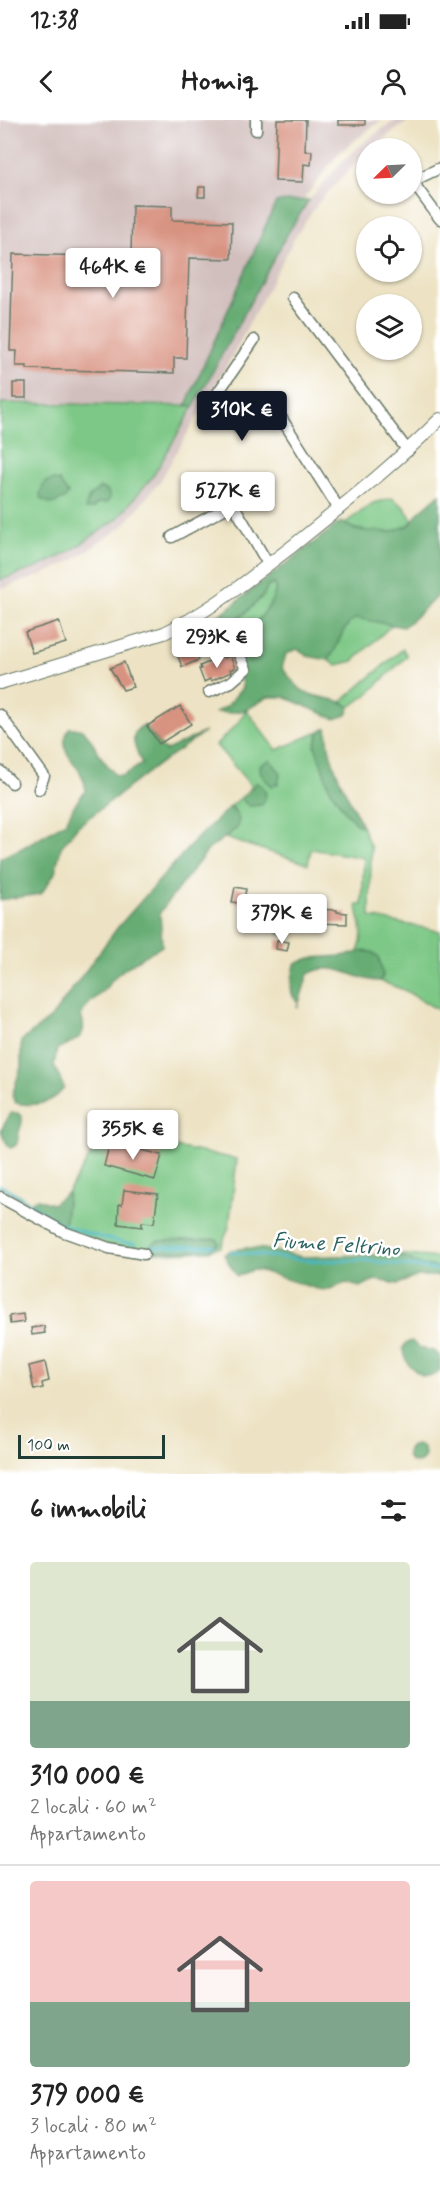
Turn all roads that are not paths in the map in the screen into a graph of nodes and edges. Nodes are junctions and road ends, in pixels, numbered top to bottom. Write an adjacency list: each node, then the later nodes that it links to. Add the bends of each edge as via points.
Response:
1 (440, 168): 2 (street, via 416,183)
2 (440, 219)
3 (293, 298): 6 (street)
4 (254, 340): 7 (street, via 217,394 239,428 273,405)
5 (440, 418): 6 (street)
6 (408, 451): 7 (street)
7 (339, 509): 9 (street)
8 (172, 537): 9 (street, via 233,504)
9 (268, 564): 10 (street)
10 (193, 619): 11 (street, via 164,633); 12 (street, via 212,648 228,644 237,650 246,669 231,682)
11 (0, 683)
12 (209, 692)
13 (0, 715): 16 (street, via 44,776)
14 (0, 771): 15 (street)
15 (12, 783)
16 (39, 789)
17 (0, 1197): 18 (street, via 64,1232 109,1248)
18 (144, 1254)

